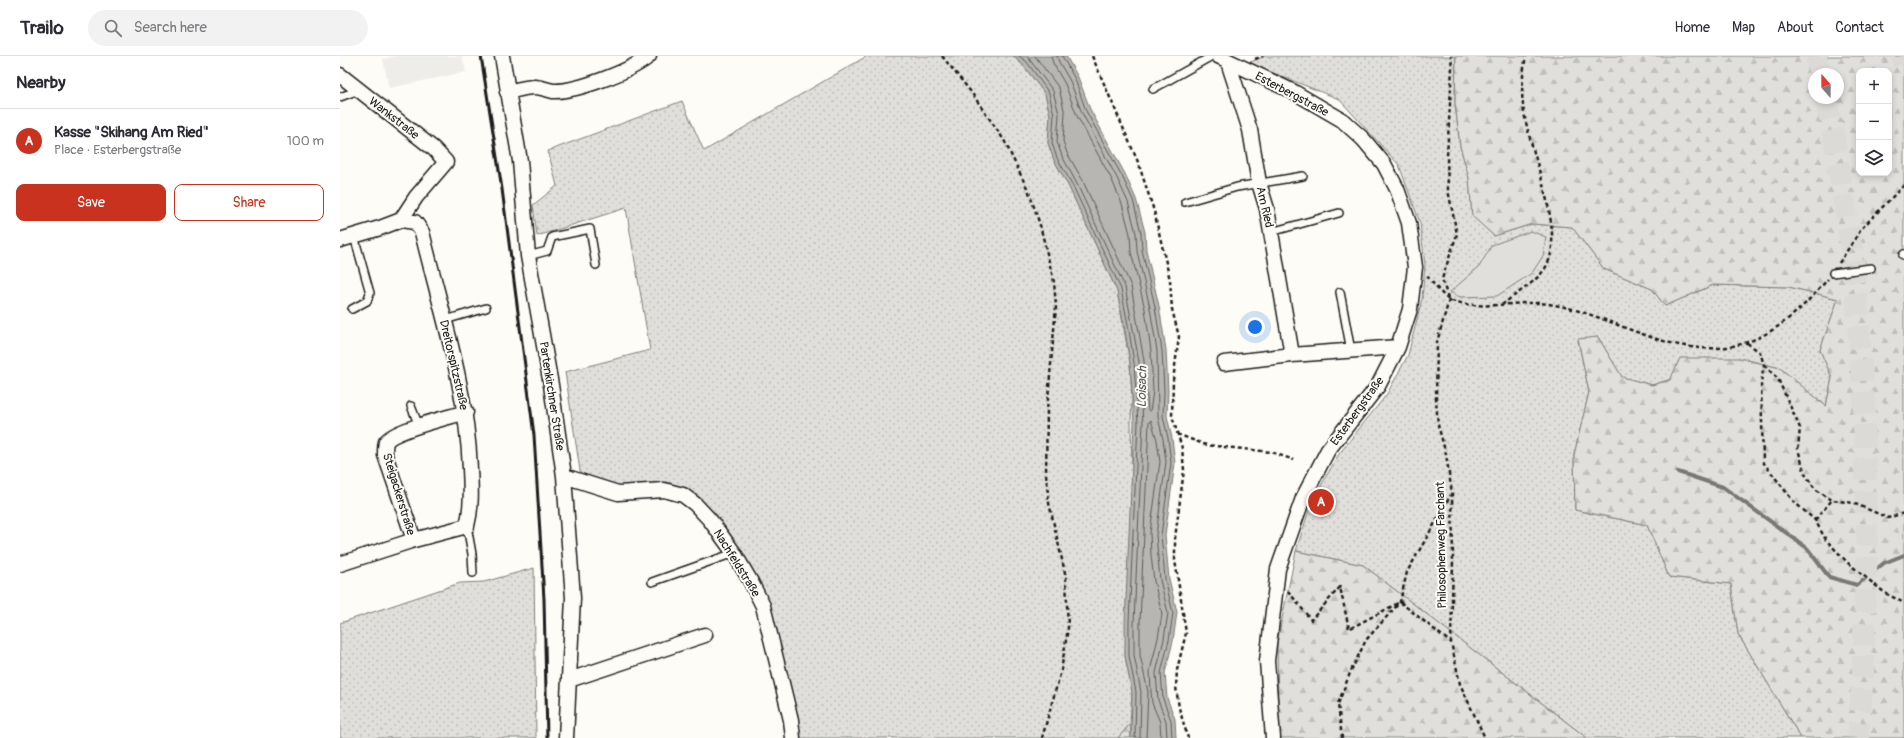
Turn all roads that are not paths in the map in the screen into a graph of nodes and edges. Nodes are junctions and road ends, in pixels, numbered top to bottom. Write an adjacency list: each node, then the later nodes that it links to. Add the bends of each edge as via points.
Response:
1 (502, 56): 8 (street, Partenkirchner Straße)
2 (649, 56): 8 (street, via 608,77 574,88 553,91 535,87)
3 (1212, 56): 6 (lane)
4 (1223, 59): 11 (street, Am Ried, via 1250,130); 26 (street, Esterbergstraße, via 1294,92 1342,120 1363,139 1384,164 1397,189 1409,223 1415,267 1410,308)
5 (340, 75): 7 (street, Wankstraße)
6 (1153, 89)
7 (359, 90): 9 (lane); 14 (street, Wankstraße, via 434,149 446,162)
8 (507, 92): 18 (street, Partenkirchner Straße, via 520,161)
9 (340, 97)
10 (1303, 176): 11 (lane)
11 (1259, 182): 12 (lane); 15 (street, Am Ried)
12 (1185, 202)
13 (1339, 213): 15 (lane)
14 (400, 220): 16 (street); 25 (street, Dreitorspitzstraße, via 415,222 422,232)
15 (1271, 232): 28 (street, Am Ried)
16 (354, 236): 17 (street); 24 (lane, via 370,292 367,301)
17 (340, 240)
18 (528, 256): 19 (lane, via 547,251 552,238 590,229); 33 (street, Partenkirchner Straße)
19 (596, 265)
20 (1871, 268): 21 (lane)
21 (1833, 273)
22 (1340, 292): 27 (lane)
23 (486, 308): 25 (lane)
24 (352, 309)
25 (444, 320): 31 (street, Dreitorspitzstraße)
26 (1398, 347): 27 (street); 44 (street, Esterbergstraße, via 1378,386 1328,450 1303,498 1278,569 1267,661)
27 (1351, 351): 28 (street)
28 (1292, 355): 29 (street)
29 (1224, 362)
30 (411, 406): 32 (lane)
31 (466, 412): 32 (street); 34 (street, Dreitorspitzstraße, via 471,491)
32 (419, 426): 35 (street, Steigackerstraße, via 392,436 386,443 385,455)
33 (564, 476): 36 (street, Nachfeldstraße, via 618,493 664,490 683,495 710,520); 41 (street, Partenkirchner Straße, via 573,598)
34 (467, 526): 35 (street); 38 (lane)
35 (414, 540): 37 (street, Steigackerstraße)
36 (734, 553): 39 (lane); 43 (street, Nachfeldstraße, via 763,606 791,720)
37 (340, 564)
38 (473, 573)
39 (652, 582)
40 (705, 635): 41 (street)
41 (569, 680): 42 (street, Partenkirchner Straße)
42 (566, 738)
43 (793, 738)
44 (1273, 738)

